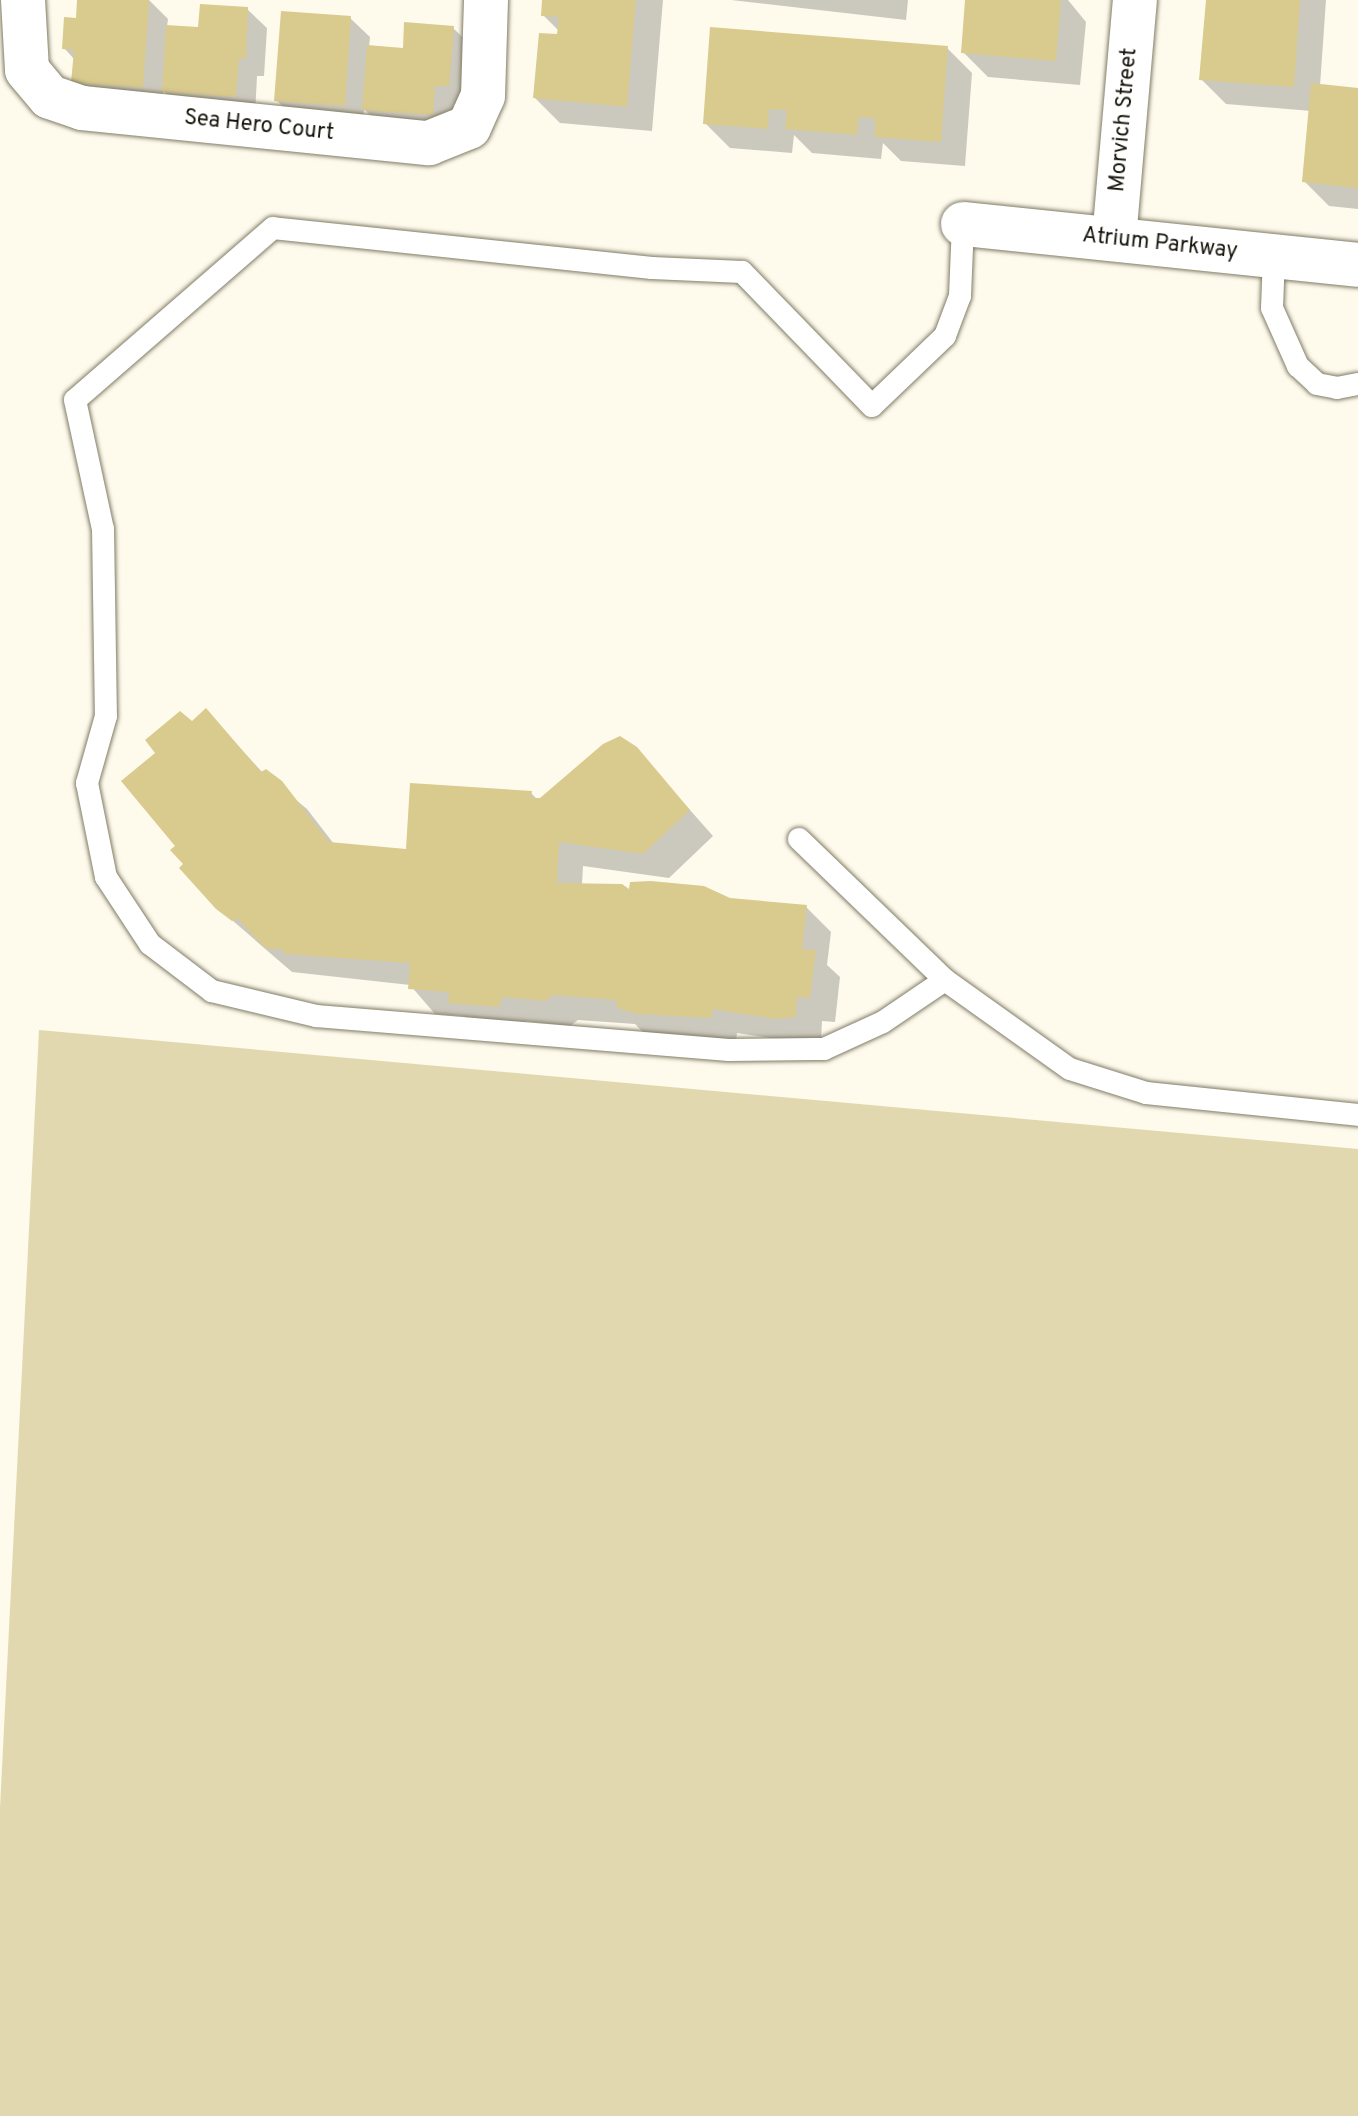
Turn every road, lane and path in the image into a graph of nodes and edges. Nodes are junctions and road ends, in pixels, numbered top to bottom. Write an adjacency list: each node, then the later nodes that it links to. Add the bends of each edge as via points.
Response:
1 (23, 0): 2 (street, Sea Hero Court, via 27,70 50,97 82,108 429,143 469,127 483,96)
2 (486, 0)
3 (1135, 0): 5 (street, Morvich Street)
4 (963, 224): 5 (street, Atrium Parkway); 10 (lane, via 960,296 945,336 872,406 742,272 652,268 273,228 75,400 103,529 106,716 87,783 106,877 150,944 212,991 316,1016 745,1050 824,1049 883,1022)
5 (1114, 239): 6 (street, Atrium Parkway)
6 (1274, 256): 7 (street, Atrium Parkway); 8 (lane, via 1272,308 1298,366 1317,384)
7 (1358, 265)
8 (1358, 384)
9 (799, 839): 10 (lane)
10 (945, 980): 11 (lane, via 1070,1069 1146,1093)
11 (1358, 1115)

